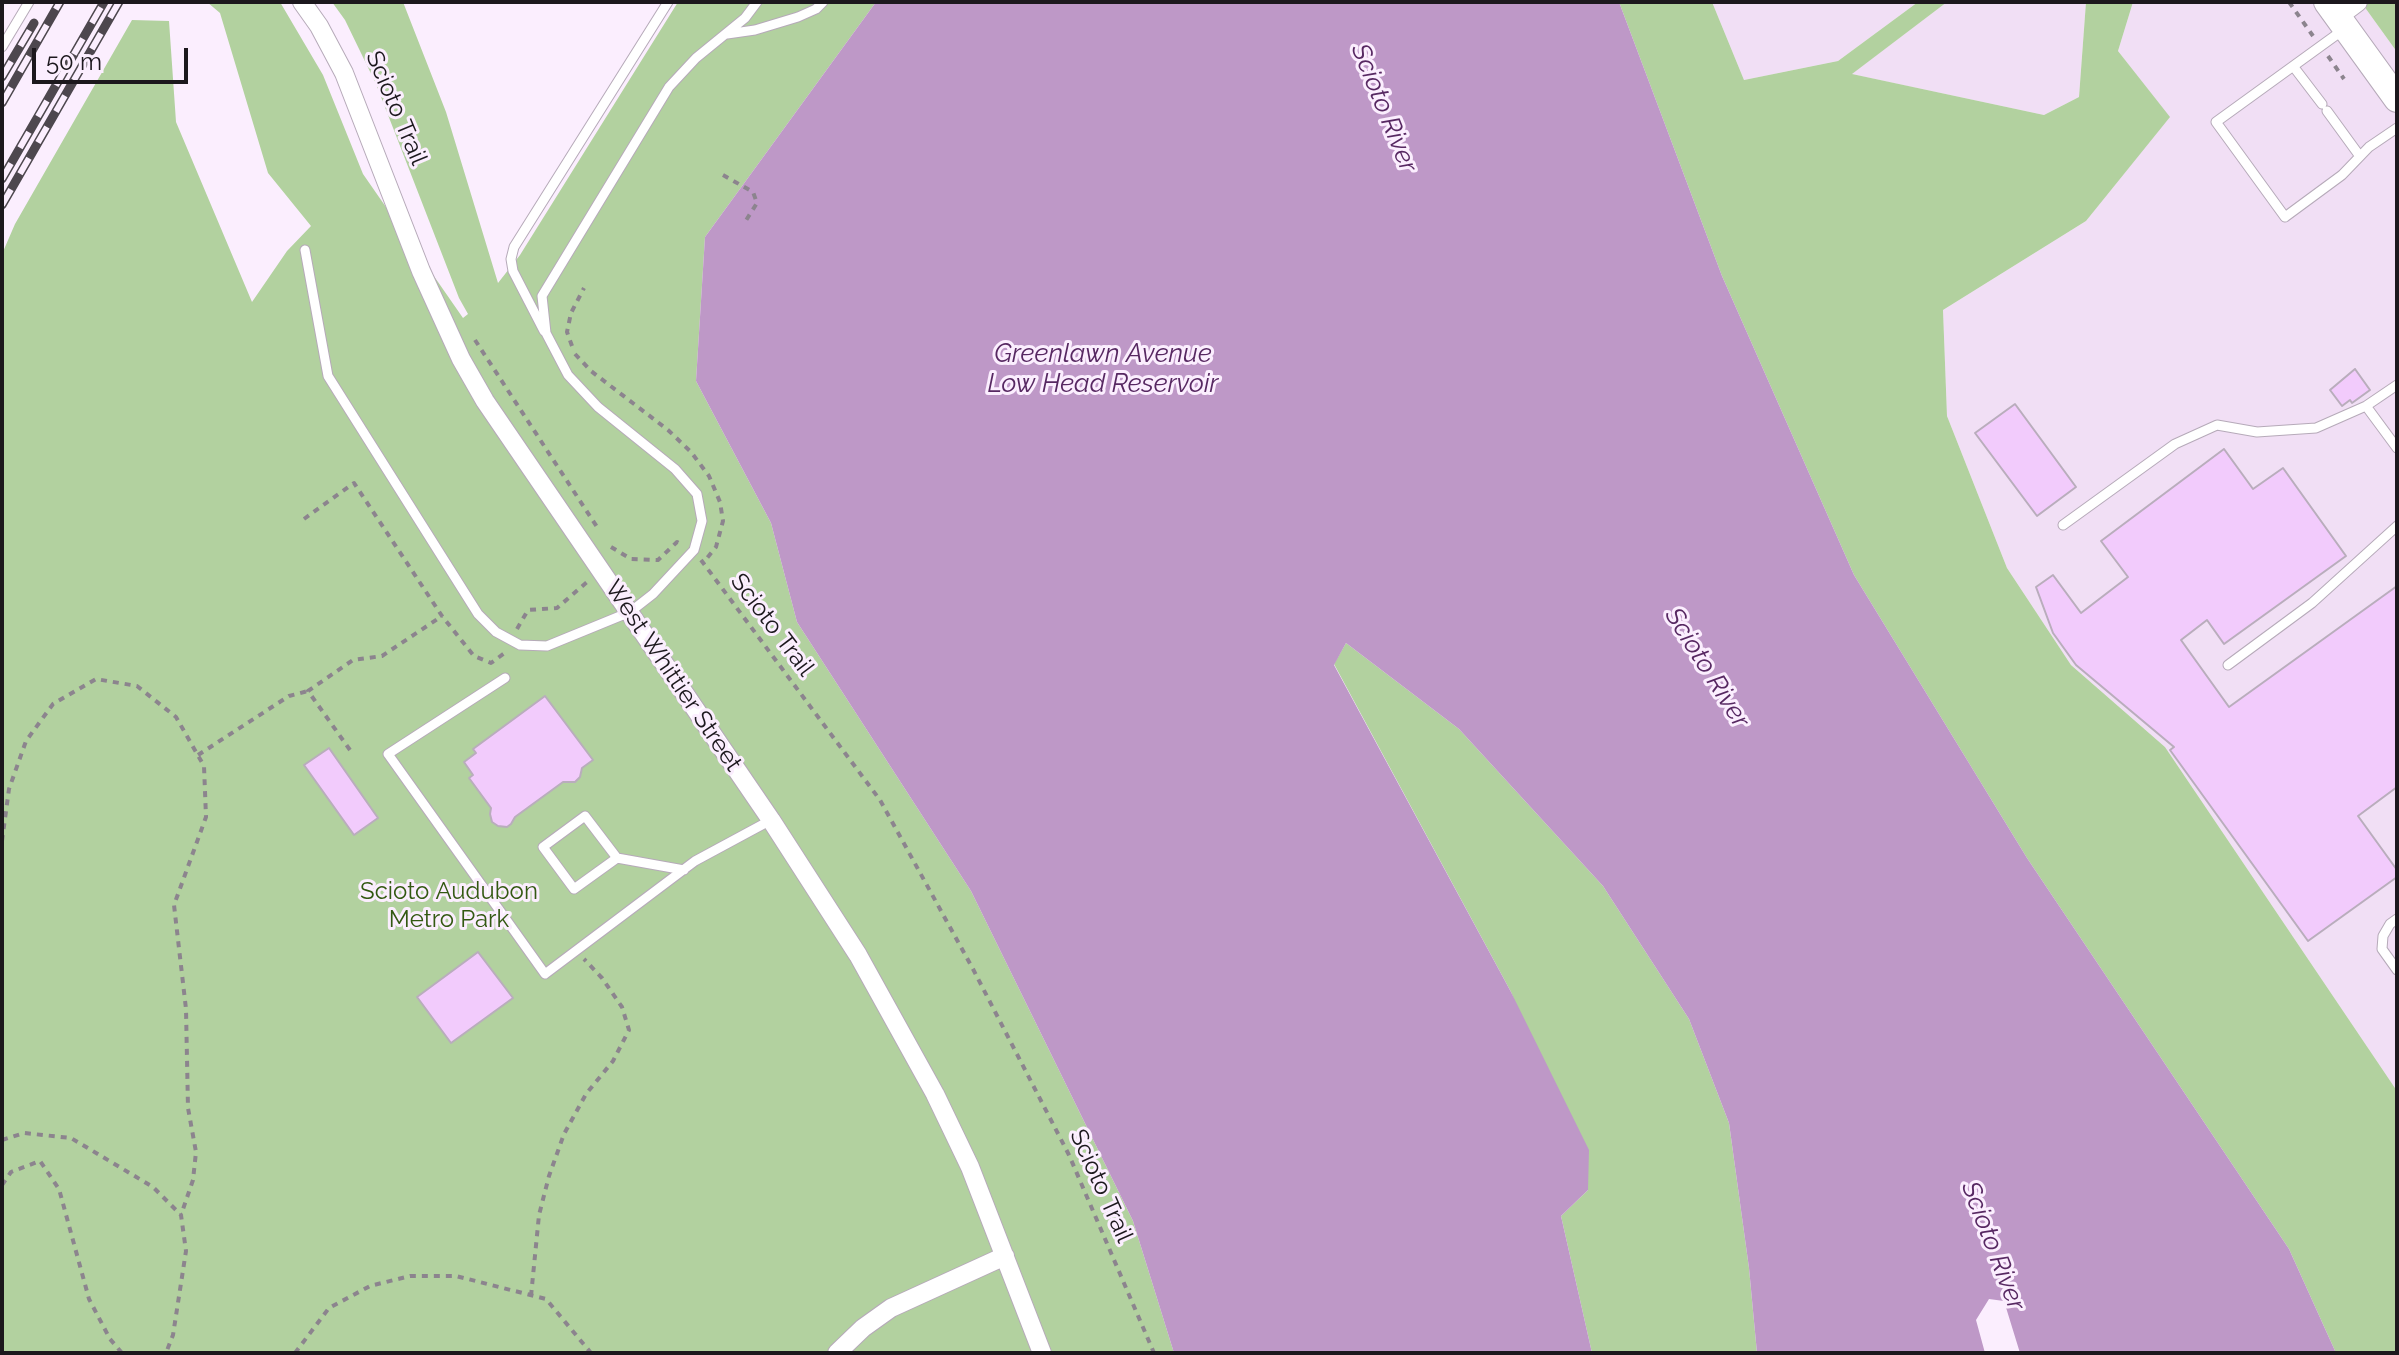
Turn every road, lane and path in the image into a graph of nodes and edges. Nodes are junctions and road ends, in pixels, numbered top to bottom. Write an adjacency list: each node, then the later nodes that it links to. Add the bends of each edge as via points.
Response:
1 (29, 2): 8 (lane)
2 (302, 2): 26 (street, West Whittier Street, via 344,73 461,359)
3 (668, 2): 18 (lane, via 514,247 513,271)
4 (757, 2): 7 (lane)
5 (823, 2): 7 (lane, via 798,17)
6 (2342, 12): 9 (lane); 10 (main road)
7 (727, 34): 18 (lane, via 669,87 542,296)
8 (2, 47)
9 (2293, 66): 12 (lane); 12 (lane, via 2216,122 2285,217 2342,175)
10 (2397, 99)
11 (2397, 128): 12 (lane)
12 (2359, 155)
13 (723, 175): 14 (path, via 753,192 757,203)
14 (745, 222)
15 (305, 250): 26 (lane, via 328,376 478,614 520,645 547,646)
16 (584, 288): 25 (path, via 567,332 574,354 668,430 709,476 723,521 716,547)
17 (470, 331): 24 (path, via 612,550 631,559 658,560 677,542)
18 (546, 333): 24 (lane, via 568,375 598,407 675,469 697,494 702,521)
19 (2397, 385): 20 (lane)
20 (2366, 406): 21 (lane); 22 (lane, via 2316,428 2257,432 2217,425 2175,444)
21 (2397, 448)
22 (2063, 525)
23 (2397, 526): 28 (lane, via 2312,603)
24 (694, 550): 25 (path, Scioto Trail); 26 (lane)
25 (703, 563): 51 (path, Scioto Trail, via 880,800 1069,1155)
26 (630, 612): 33 (street, West Whittier Street)
27 (442, 616): 30 (path, via 382,656 353,660)
28 (2228, 665)
29 (505, 678): 38 (lane, via 388,754 545,974)
30 (308, 691): 31 (path); 32 (path, via 289,696)
31 (350, 750)
32 (198, 755): 34 (path, via 176,717 137,686 96,679 53,704 26,741 9,789); 42 (path, via 204,766 206,817 174,905 186,1009 188,1108 196,1152)
33 (771, 820): 36 (lane); 43 (street, West Whittier Street, via 858,955 935,1094)
34 (2, 841)
35 (617, 858): 35 (lane, via 585,816 543,847 574,889); 36 (lane)
36 (684, 870): 38 (lane)
37 (2397, 919): 39 (lane, via 2383,936 2382,949)
38 (577, 951): 44 (path, via 622,1007 629,1030 564,1134 539,1215)
39 (2397, 970)
40 (2, 1140): 42 (path, via 24,1133 71,1138 153,1187)
41 (2, 1185): 45 (path, via 11,1172 40,1161 59,1189 89,1299)
42 (181, 1215): 46 (path, via 186,1251)
43 (1005, 1256): 49 (street, via 891,1308); 50 (street, West Whittier Street)
44 (531, 1296): 47 (path, via 456,1276 410,1276 370,1286 329,1308); 48 (path, via 546,1299)
45 (122, 1353)
46 (166, 1353)
47 (295, 1353)
48 (591, 1353)
49 (837, 1353)
50 (1042, 1353)
51 (1154, 1353)

